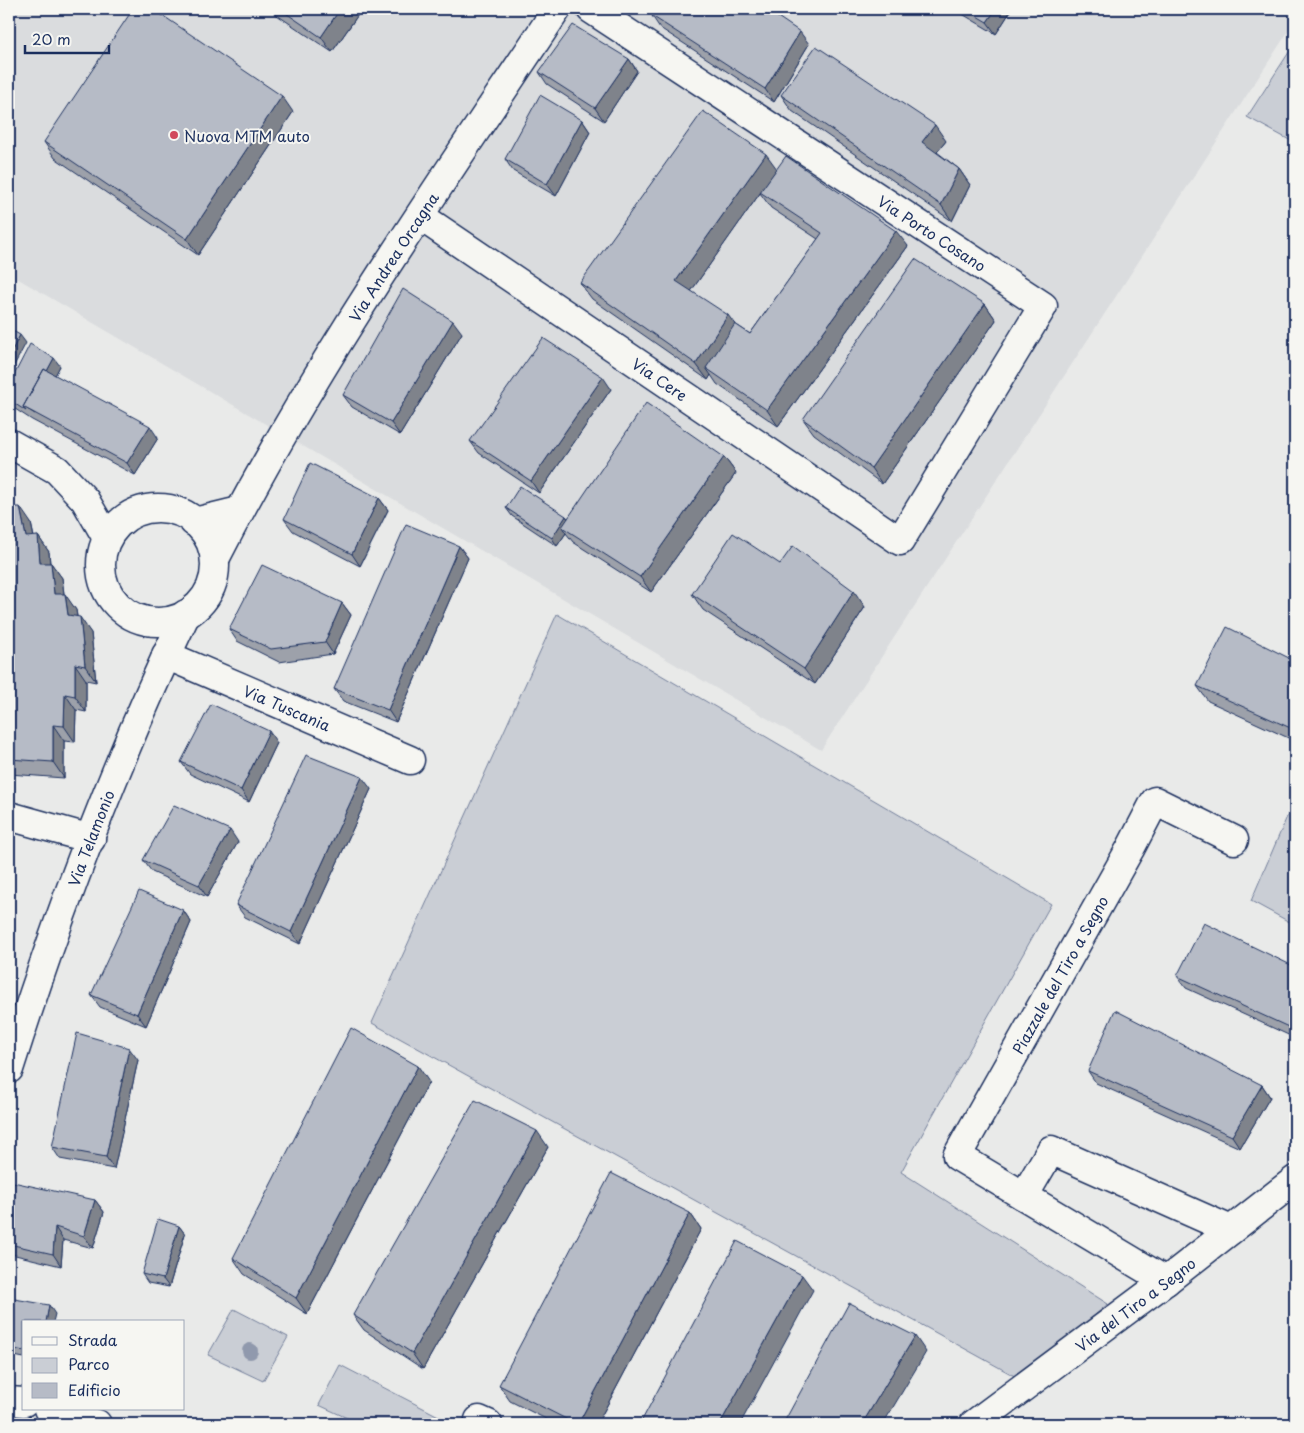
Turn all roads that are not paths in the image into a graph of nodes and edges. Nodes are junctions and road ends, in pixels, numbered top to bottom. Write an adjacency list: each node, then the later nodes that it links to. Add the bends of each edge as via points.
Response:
1 (558, 9): 3 (street, Via Andrea Orcagna)
2 (591, 9): 10 (street, Via Porto Cosano, via 1043,306)
3 (420, 216): 6 (street, Via Andrea Orcagna, via 359,308); 10 (street, Via Cere)
4 (9, 443): 5 (street, via 57,470)
5 (85, 500): 7 (street); 9 (street)
6 (239, 511): 8 (street); 11 (street)
7 (133, 513): 8 (street, via 150,508 169,508); 9 (street)
8 (194, 522): 11 (street, via 210,541)
9 (107, 538): 13 (street, via 101,556 101,576 108,594 121,609)
10 (900, 541)
11 (215, 559): 12 (street, via 214,577 207,594)
12 (186, 614): 13 (street, via 167,621); 14 (street, Via Telamonio)
13 (145, 620): 14 (street)
14 (168, 652): 15 (street, Via Tuscania); 17 (street, Via Telamonio)
15 (410, 760)
16 (9, 816): 17 (street)
17 (91, 839): 19 (street, Via Telamonio, via 36,985)
18 (1234, 840): 21 (street, Piazzale del Tiro a Segno, via 1154,801 958,1156)
19 (9, 1069)
20 (1295, 1180): 22 (street, Via del Tiro a Segno)
21 (1024, 1196): 22 (street, via 1051,1150); 23 (street, Piazzale del Tiro a Segno)
22 (1231, 1230): 23 (street, Via del Tiro a Segno)
23 (1166, 1281): 26 (street, Via del Tiro a Segno)
24 (51, 1410): 25 (street)
25 (97, 1424)
26 (974, 1424)

